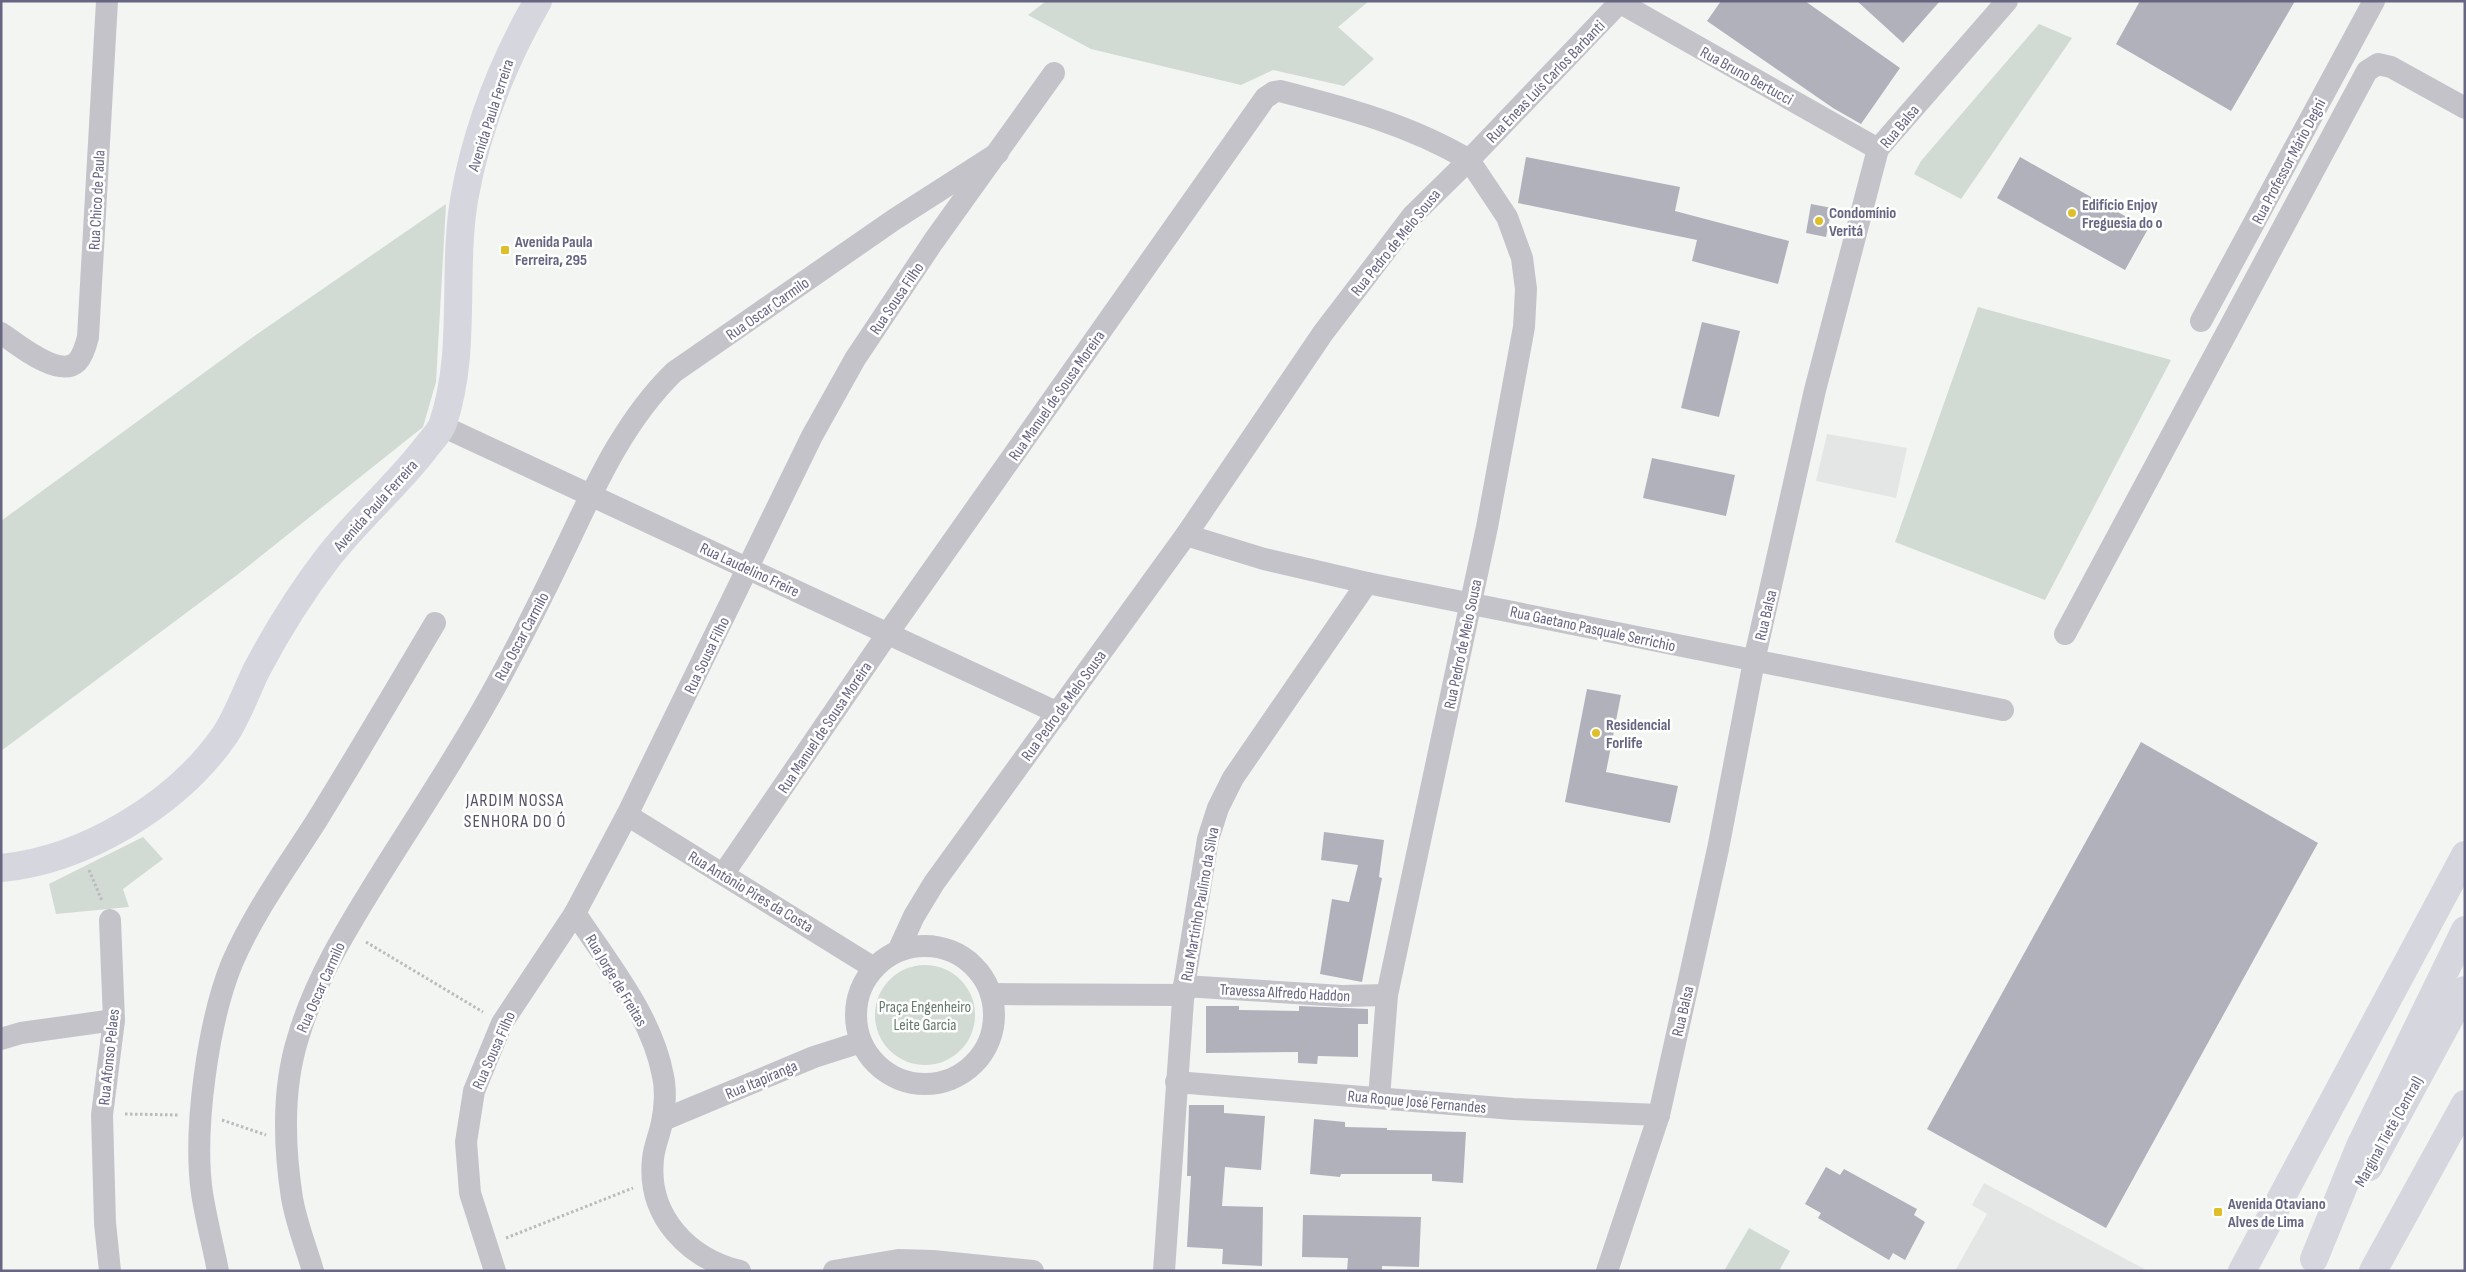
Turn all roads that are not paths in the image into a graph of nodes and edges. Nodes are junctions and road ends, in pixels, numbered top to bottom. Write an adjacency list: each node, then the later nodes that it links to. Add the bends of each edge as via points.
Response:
1 (108, 1): 12 (street, Rua Chico de Paula, via 88,337 78,361 71,366 61,366 44,362)
2 (538, 1): 13 (main road, Avenida Paula Ferreira, via 514,43 492,97 464,201 453,386)
3 (2007, 1): 8 (street, Rua Balsa)
4 (2374, 1): 11 (street, Rua Professor Mário Degni)
5 (1619, 2): 8 (street, Rua Bruno Bertucci); 10 (street, Rua Eneas Luís Carlos Barbanti)
6 (1054, 73): 9 (street, Rua Sousa Filho)
7 (2465, 108): 21 (street, via 2391,67 2378,64 2367,71)
8 (1878, 149): 22 (street, Rua Balsa, via 1815,390)
9 (998, 153): 14 (street, Rua Oscar Carmilo, via 894,219 674,372 651,395 629,425); 16 (street, Rua Sousa Filho, via 933,242 855,359 812,436)
10 (1468, 160): 15 (street, Rua Pedro de Melo Sousa, via 1439,187 1387,248 1324,333); 18 (street, Rua Pedro de Melo Sousa, via 1506,217 1522,258 1526,288 1524,327); 20 (street, Rua Manuel de Sousa Moreira, via 1390,121 1280,91 1265,98)
11 (2201, 321)
12 (1, 333)
13 (442, 426): 14 (street, Rua Laudelino Freire); 27 (main road, Avenida Paula Ferreira, via 408,470 330,555 293,608 226,732 199,768 144,812 81,849 46,861)
14 (591, 495): 16 (street, Rua Laudelino Freire); 49 (street, Rua Oscar Carmilo, via 500,678 346,930 316,988 297,1039 288,1092 286,1142 292,1200)
15 (1186, 535): 17 (street, Rua Gaetano Pasquale Serrichio, via 1264,559); 24 (street, Rua Pedro de Melo Sousa)
16 (748, 568): 20 (street, Rua Laudelino Freire); 25 (street, Rua Sousa Filho)
17 (1367, 583): 18 (street, Rua Gaetano Pasquale Serrichio); 34 (street, Rua Martinho Paulino da Silva, via 1233,778 1218,808 1208,838)
18 (1471, 602): 22 (street, Rua Gaetano Pasquale Serrichio); 37 (street, Rua Pedro de Melo Sousa)
19 (436, 623): 48 (street, via 262,906 232,963 209,1050 202,1116 202,1192)
20 (888, 633): 24 (street, Rua Laudelino Freire); 28 (street, Rua Manuel de Sousa Moreira)
21 (2065, 634)
22 (1754, 661): 23 (street, Rua Gaetano Pasquale Serrichio); 44 (street, Rua Balsa, via 1718,849)
23 (2002, 710)
24 (1058, 713): 32 (street, Rua Pedro de Melo Sousa, via 934,883)
25 (627, 815): 28 (street, Rua Antônio Pires da Costa); 29 (street, Rua Sousa Filho)
26 (2465, 855): 56 (main road)
27 (1, 868)
28 (724, 874): 33 (street, Rua Antônio Pires da Costa)
29 (575, 913): 45 (street, Rua Jorge de Freitas, via 642,1016 664,1078); 50 (street, Rua Sousa Filho, via 502,1023 474,1091 466,1142 470,1193)
30 (110, 920): 38 (street, Rua Afonso Pelaes)
31 (2465, 930): 46 (main road, via 2360,1146)
32 (898, 951): 33 (street); 36 (street, via 921,946 957,953 984,978)
33 (874, 968): 40 (street, via 862,984 856,1003 856,1023)
34 (1184, 990): 36 (street, Travessa Alfredo Haddon); 37 (street, Travessa Alfredo Haddon); 41 (street, Rua Martinho Paulino da Silva)
35 (2465, 990): 46 (main road, Marginal Tietê (Central), via 2376,1154)
36 (991, 994): 40 (street, via 994,1018 990,1041 977,1060 959,1075 937,1084 914,1084 892,1076 873,1062)
37 (1387, 995): 42 (street, Rua Pedro de Melo Sousa)
38 (114, 1020): 39 (street); 47 (street, Rua Afonso Pelaes, via 102,1115 105,1223)
39 (1, 1038)
40 (861, 1042): 45 (street, Rua Itapiranga, via 814,1057)
41 (1176, 1082): 42 (street, Rua Roque José Fernandes); 54 (street, Rua Martinho Paulino da Silva)
42 (1379, 1098): 44 (street, Rua Roque José Fernandes, via 1513,1109)
43 (2465, 1104): 57 (main road)
44 (1659, 1115): 55 (street, Rua Balsa)
45 (663, 1120): 51 (street, Rua Jorge de Freitas, via 653,1156 652,1180 656,1200 666,1221 678,1237 699,1253 724,1267)
46 (2310, 1265)
47 (110, 1271)
48 (218, 1271)
49 (313, 1271)
50 (495, 1271)
51 (740, 1271)
52 (834, 1271): 53 (street, via 898,1260 933,1260)
53 (1033, 1271)
54 (1164, 1271)
55 (1607, 1271)
56 (2242, 1271)
57 (2373, 1271)

